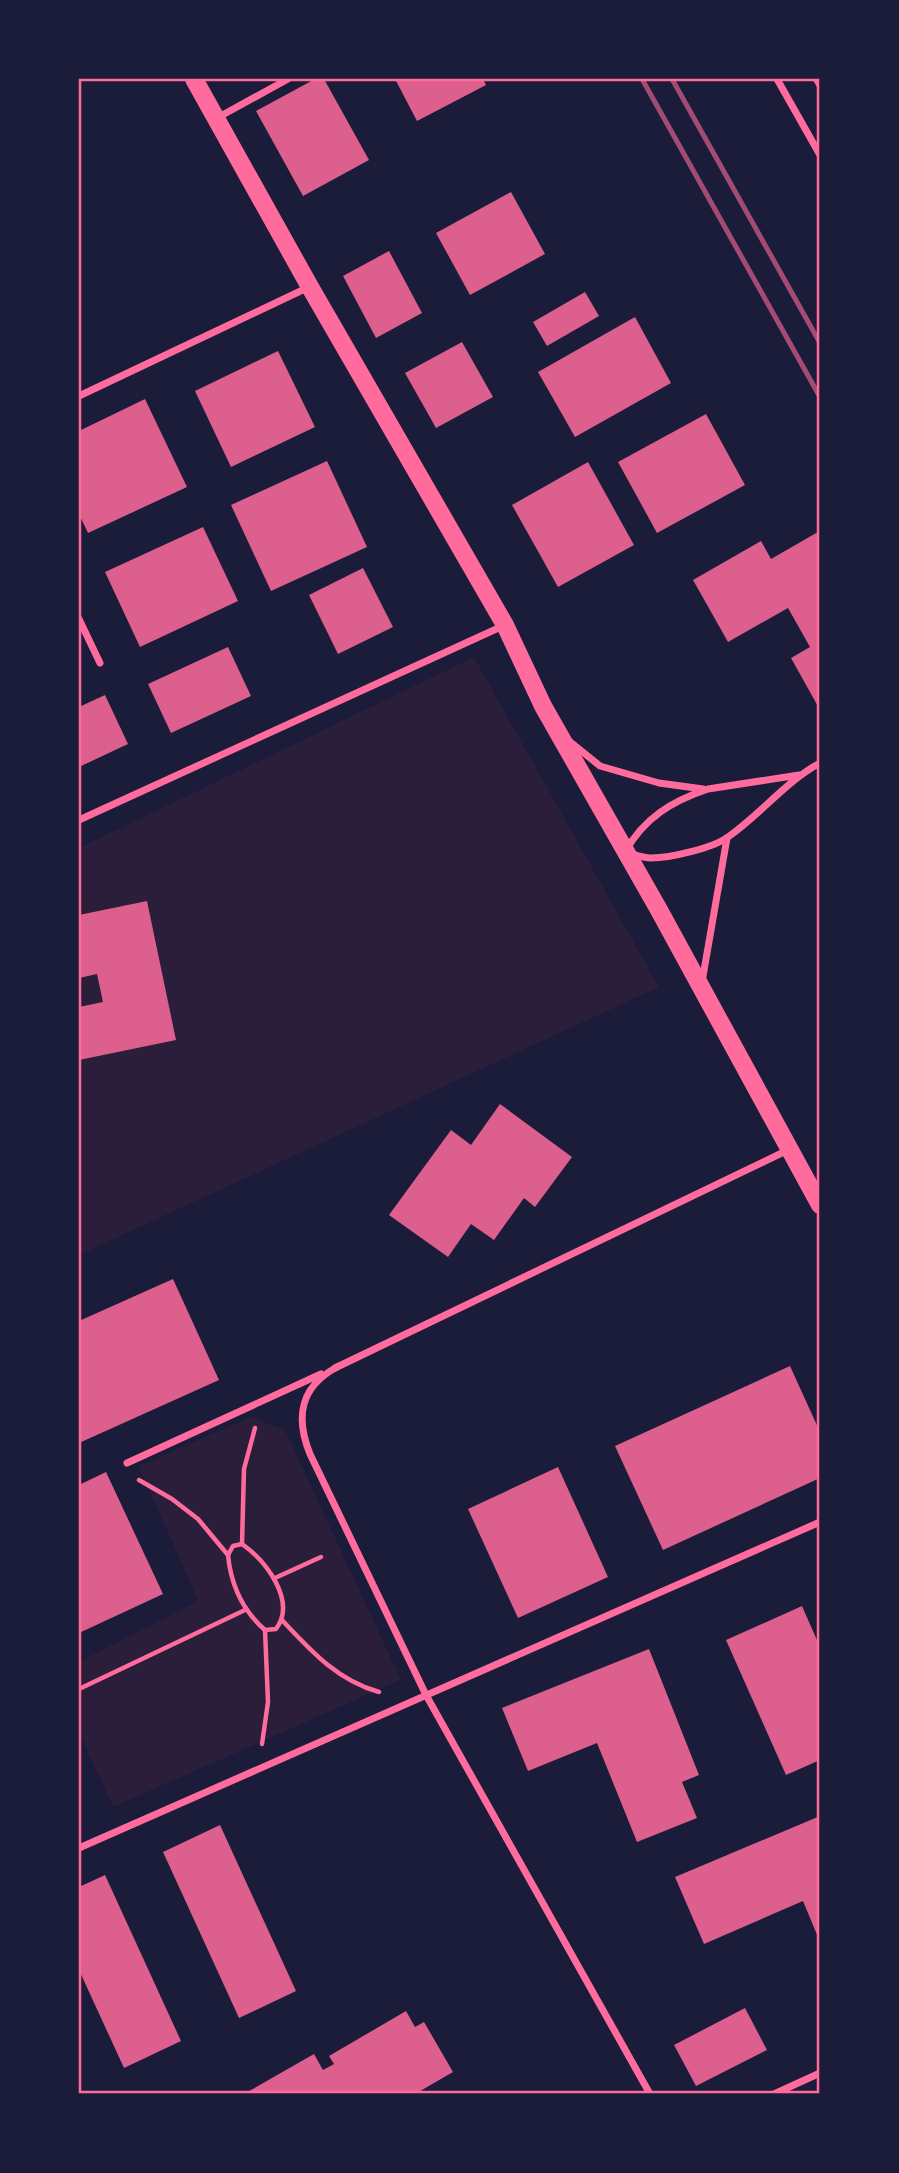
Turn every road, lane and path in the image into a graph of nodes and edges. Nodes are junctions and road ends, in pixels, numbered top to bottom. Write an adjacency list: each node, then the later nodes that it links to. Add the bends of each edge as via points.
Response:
1 (194, 79): 6 (main road)
2 (288, 79): 6 (street)
3 (777, 79): 7 (street)
4 (815, 79): 5 (path)
5 (820, 88)
6 (217, 118): 8 (main road)
7 (820, 155)
8 (310, 287): 9 (street); 11 (main road)
9 (79, 396)
10 (79, 619): 12 (street)
11 (505, 625): 13 (main road); 17 (street)
12 (100, 663)
13 (559, 733): 16 (street, via 600,766 659,783); 19 (main road)
14 (820, 763): 15 (street)
15 (799, 775): 16 (street); 18 (street)
16 (708, 789): 19 (street, via 652,817)
17 (79, 820)
18 (727, 838): 19 (street, via 661,857); 20 (street)
19 (625, 852): 20 (main road)
20 (701, 987): 21 (main road)
21 (788, 1150): 22 (main road); 23 (street)
22 (820, 1205)
23 (337, 1367): 25 (street); 37 (street, via 305,1398 304,1437)
24 (255, 1429): 28 (path, via 244,1468)
25 (127, 1463)
26 (135, 1478): 29 (path, via 198,1519)
27 (820, 1522): 37 (street)
28 (242, 1544): 29 (path, via 233,1546); 31 (path)
29 (228, 1555): 32 (path)
30 (321, 1557): 31 (path)
31 (275, 1578): 33 (path)
32 (245, 1610): 34 (path); 35 (path)
33 (282, 1620): 34 (path, via 276,1629); 36 (path, via 321,1662)
34 (265, 1630): 38 (path, via 268,1702)
35 (79, 1689)
36 (386, 1695)
37 (426, 1695): 39 (street); 41 (street)
38 (262, 1749)
39 (79, 1847)
40 (820, 2073): 42 (street)
41 (650, 2094)
42 (774, 2094)

